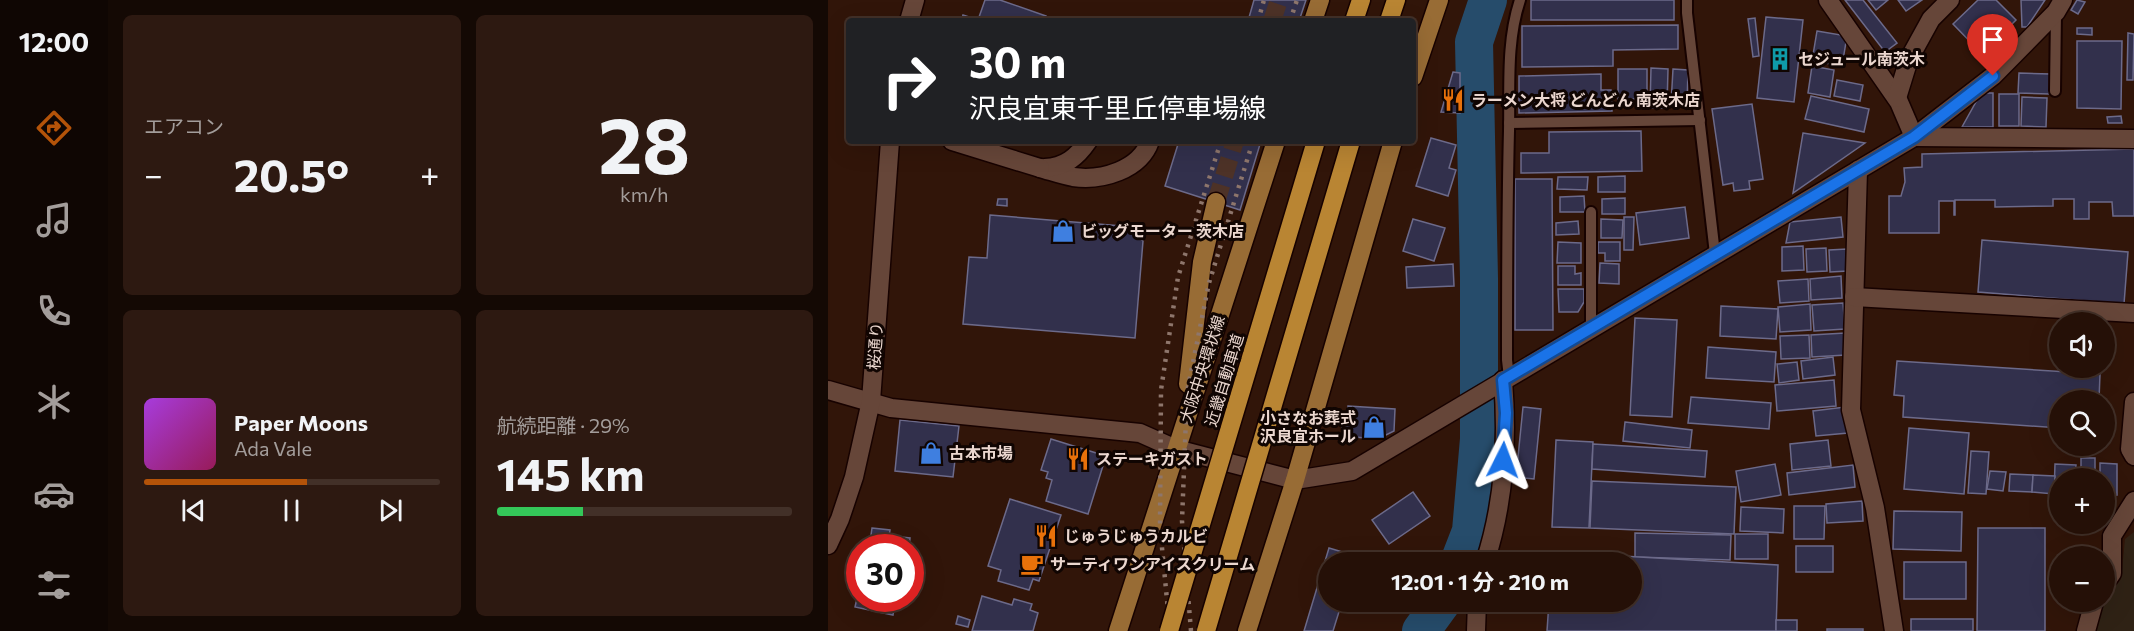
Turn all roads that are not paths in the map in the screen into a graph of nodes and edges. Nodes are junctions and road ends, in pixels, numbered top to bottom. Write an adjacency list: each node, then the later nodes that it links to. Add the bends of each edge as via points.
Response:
1 (915, 0): 11 (street)
2 (1320, 0): 12 (main road)
3 (1361, 0): 13 (highway)
4 (1396, 0): 14 (highway)
5 (1439, 0): 15 (main road)
6 (1520, 0): 19 (lane, via 1511,46)
7 (1687, 0): 18 (lane)
8 (1828, 0): 17 (street)
9 (1950, 0): 17 (street, via 1931,19 1909,59)
10 (2059, 6): 16 (lane); 20 (street, via 1993,76)
11 (910, 18)
12 (1314, 18)
13 (1355, 18)
14 (1390, 18)
15 (1416, 68)
16 (2055, 91)
17 (1897, 98): 20 (street)
18 (1700, 120): 19 (lane); 34 (lane)
19 (1509, 123): 38 (lane, via 1507,338)
20 (1914, 137): 21 (street); 31 (street)
21 (2134, 139)
22 (890, 144): 40 (street, 桜通り)
23 (962, 144): 30 (street)
24 (1086, 144): 30 (street, via 1068,162)
25 (1149, 144): 30 (street, via 1131,166 1093,178)
26 (1275, 144): 42 (main road, 大阪中央環状線)
27 (1315, 144): 53 (highway, 近畿自動車道, bridge)
28 (1350, 144): 54 (highway, bridge)
29 (1392, 144): 45 (main road)
30 (1040, 168)
31 (1858, 170): 34 (street); 35 (street)
32 (1216, 202): 42 (main road, via 1202,262)
33 (1591, 212): 37 (lane)
34 (1715, 254): 37 (street)
35 (1854, 297): 36 (street); 57 (street, via 1851,410 1875,508)
36 (2134, 313)
37 (1591, 328): 38 (street)
38 (1502, 381): 45 (street, via 1352,471); 49 (street, via 1506,413 1502,483)
39 (828, 390): 40 (street)
40 (871, 401): 43 (street, via 891,408 1140,433); 47 (street, 桜通り, via 854,477)
41 (2134, 402): 44 (street, via 2130,449)
42 (1184, 422): 43 (main road, 大阪中央環状線)
43 (1176, 449): 45 (street); 52 (main road, 大阪中央環状線)
44 (2134, 456)
45 (1295, 480): 55 (main road)
46 (2134, 501): 48 (street, via 2112,536)
47 (828, 545)
48 (2112, 546)
49 (1488, 552)
50 (1477, 612): 56 (street)
51 (2091, 612): 58 (street)
52 (1118, 631)
53 (1169, 631)
54 (1206, 631)
55 (1246, 631)
56 (1476, 631)
57 (1894, 631)
58 (2086, 631)

